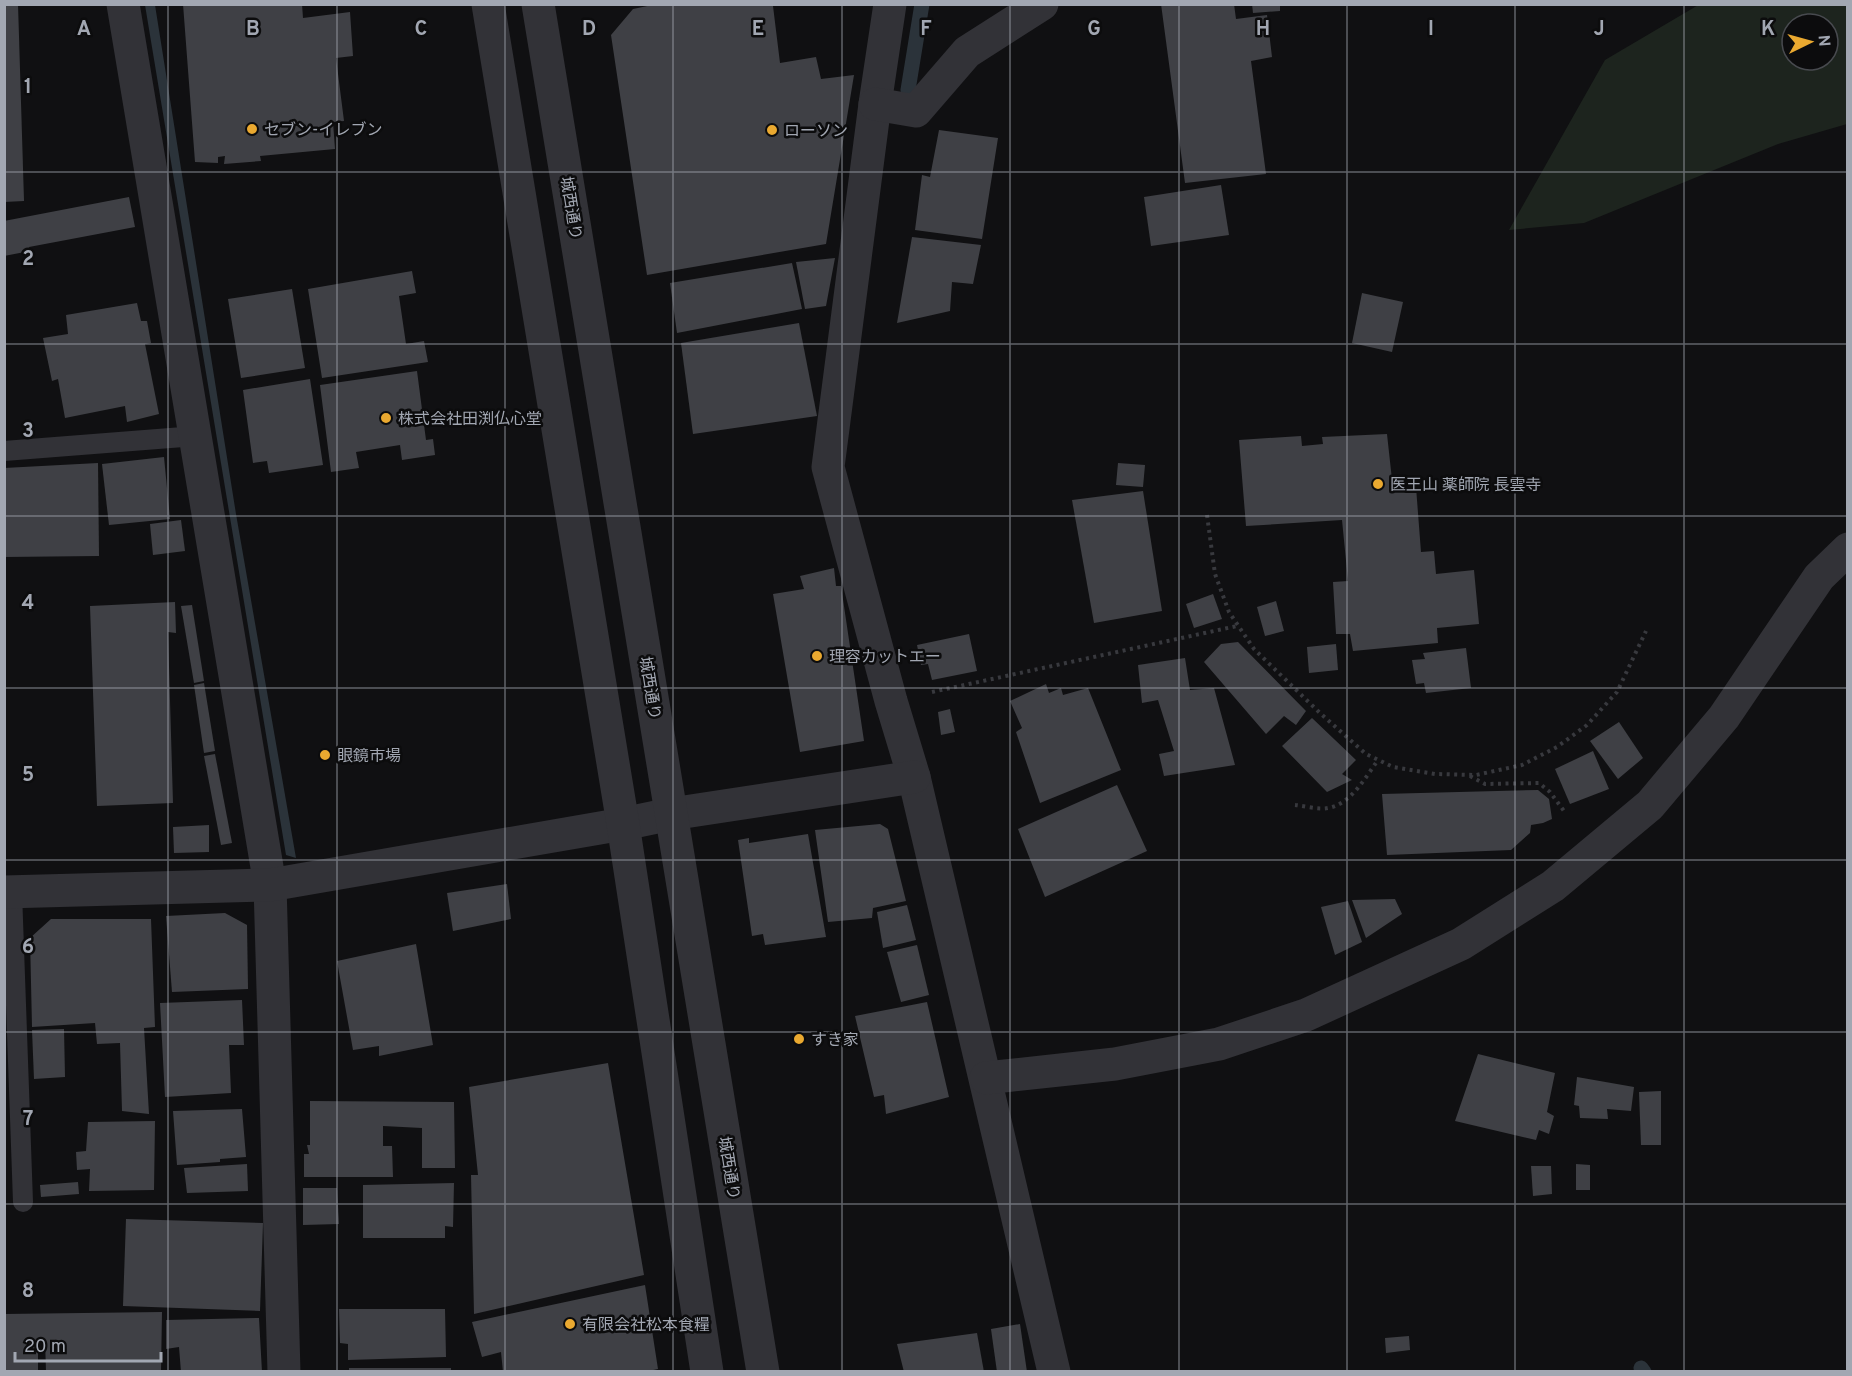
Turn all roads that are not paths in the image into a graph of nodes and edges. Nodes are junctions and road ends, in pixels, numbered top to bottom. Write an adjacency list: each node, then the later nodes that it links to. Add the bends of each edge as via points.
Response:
1 (123, 4): 7 (street)
2 (489, 4): 12 (street)
3 (538, 4): 11 (street, 城西通り)
4 (890, 4): 6 (street)
5 (1042, 4): 6 (street, via 967,52 916,111)
6 (875, 104): 10 (street, via 828,467)
7 (196, 436): 8 (lane); 13 (street)
8 (4, 452)
9 (1848, 549): 15 (street, via 1819,577 1724,717 1650,804 1553,886 1470,938 1306,1015 1219,1044 1115,1064)
10 (914, 777): 11 (street); 15 (street)
11 (671, 814): 12 (street); 19 (street, 城西通り)
12 (623, 825): 13 (street); 18 (street)
13 (270, 885): 14 (street); 17 (street)
14 (8, 892): 16 (lane)
15 (986, 1078): 20 (street)
16 (23, 1202)
17 (284, 1371)
18 (707, 1371)
19 (764, 1371)
20 (1054, 1371)

